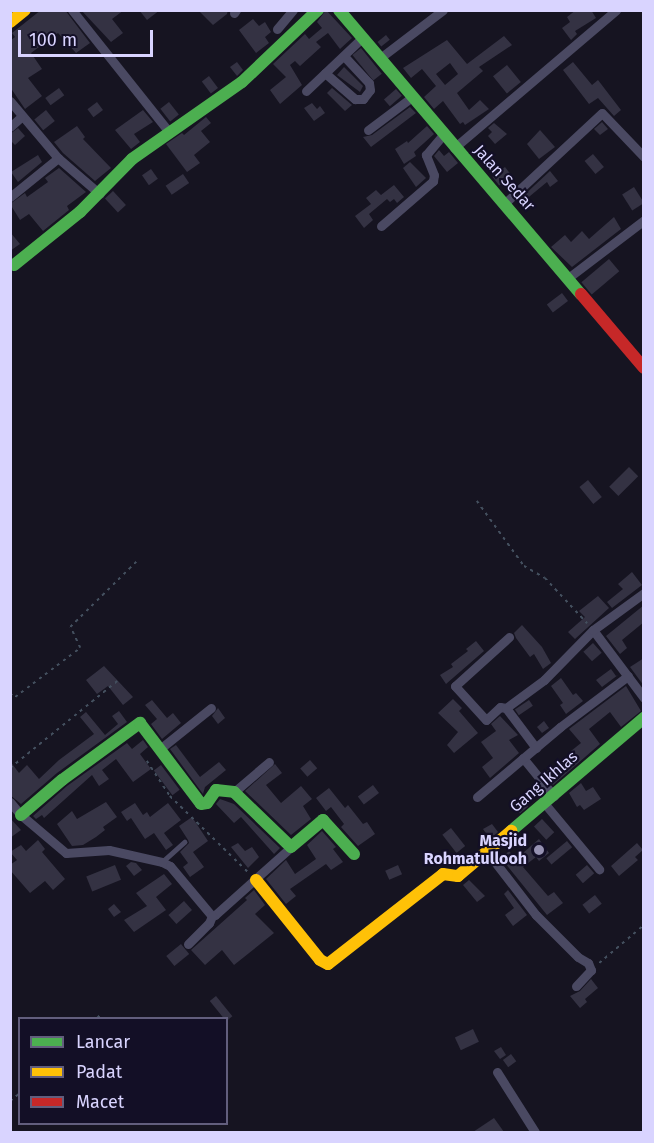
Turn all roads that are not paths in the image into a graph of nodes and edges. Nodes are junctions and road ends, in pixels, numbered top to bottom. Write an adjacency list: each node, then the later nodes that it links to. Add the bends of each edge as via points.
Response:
1 (25, 10): 8 (street)
2 (72, 10): 20 (street)
3 (293, 10): 9 (street)
4 (318, 10): 20 (street, via 242,82)
5 (339, 10): 10 (street, Jalan Sedar)
6 (443, 10): 12 (street)
7 (616, 10): 22 (street)
8 (10, 21)
9 (277, 29)
10 (363, 38): 11 (street); 12 (street, Jalan Sedar)
11 (344, 56): 13 (street); 13 (street, via 369,83 370,90 363,99 355,99)
12 (380, 58): 15 (street, Jalan Sedar)
13 (325, 73): 14 (street)
14 (306, 91)
15 (412, 97): 19 (street); 21 (street, Jalan Sedar)
16 (10, 101): 17 (street)
17 (21, 117): 18 (street); 24 (street)
18 (10, 127)
19 (368, 130)
20 (170, 133): 25 (street, via 132,159)
21 (443, 135): 22 (street, Jalan Sedar); 29 (street, via 426,155 433,181)
22 (454, 148): 27 (street, Jalan Sedar)
23 (644, 157): 27 (street, via 604,113 599,113)
24 (57, 158): 25 (street); 26 (street)
25 (100, 194): 30 (street)
26 (10, 197)
27 (505, 203): 31 (street, Jalan Sedar)
28 (644, 220): 31 (street)
29 (381, 226)
30 (14, 265)
31 (568, 278): 32 (street, Jalan Sedar)
32 (644, 368)
33 (644, 593): 34 (street)
34 (593, 630): 36 (street); 39 (street, via 544,680)
35 (509, 637): 39 (street, via 455,686 486,720 500,707)
36 (628, 676): 37 (street); 42 (street)
37 (644, 698)
38 (211, 708): 41 (street)
39 (506, 708): 42 (street)
40 (644, 718): 47 (street, Gang Ikhlas)
41 (160, 748): 45 (street, via 201,804 207,803 216,790); 49 (street, via 144,726 136,724)
42 (536, 748): 43 (street)
43 (523, 758): 46 (street); 47 (street)
44 (268, 762): 45 (street)
45 (234, 792): 51 (street)
46 (477, 797)
47 (549, 800): 52 (street, Gang Ikhlas); 55 (street)
48 (10, 802): 49 (street)
49 (21, 815): 54 (street, via 66,854 109,850)
50 (184, 842): 54 (lane)
51 (291, 847): 53 (street, via 323,820); 56 (street)
52 (488, 853): 56 (street, Gang Ikhlas, via 458,876 443,874 326,964); 59 (street, via 536,915 588,963 591,970)
53 (354, 854)
54 (162, 862): 57 (street, via 170,866)
55 (599, 869)
56 (256, 880): 57 (street)
57 (212, 916): 58 (street)
58 (188, 944)
59 (576, 986)
60 (497, 1072): 61 (street)
61 (535, 1132)

